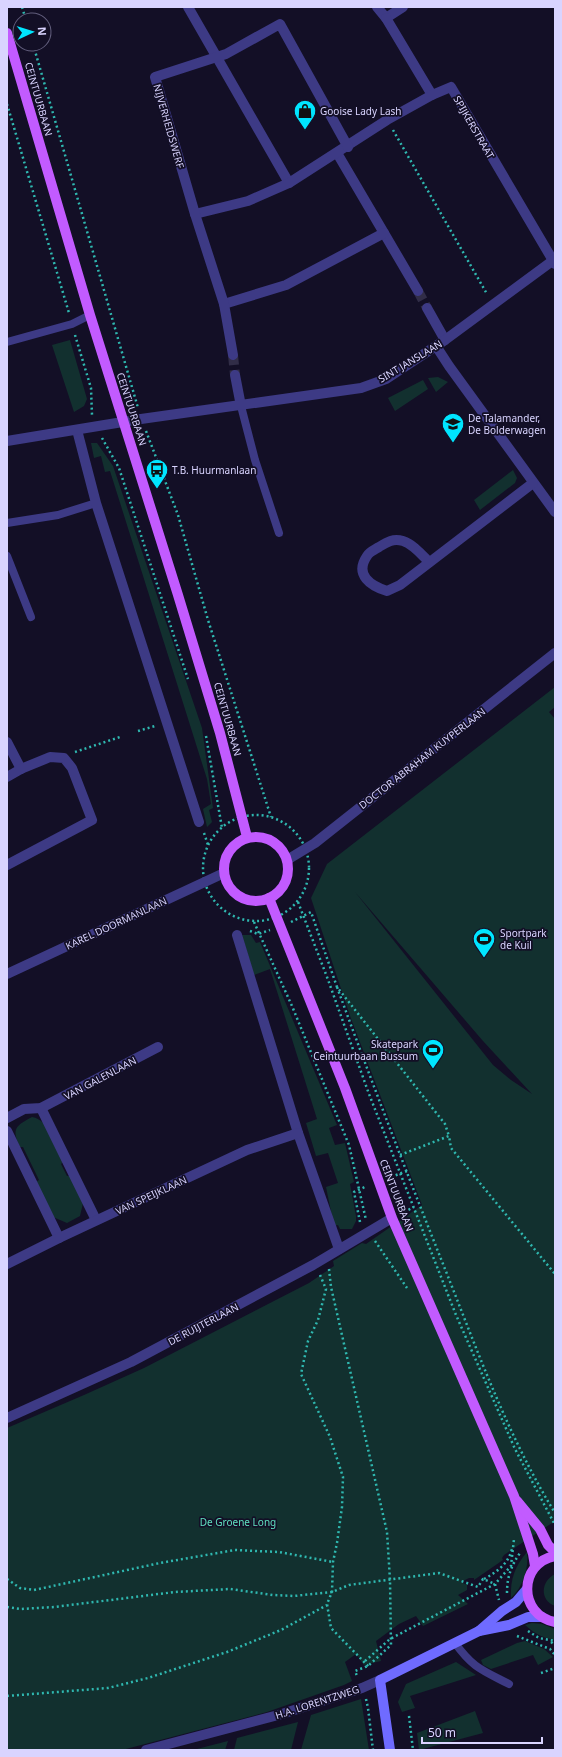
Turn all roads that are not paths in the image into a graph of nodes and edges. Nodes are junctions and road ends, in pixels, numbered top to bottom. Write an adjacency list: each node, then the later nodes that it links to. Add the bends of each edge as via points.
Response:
1 (188, 7): 6 (street)
2 (377, 7): 4 (street)
3 (404, 7): 4 (street)
4 (386, 18): 7 (street)
5 (7, 33): 17 (main road, CEINTUURBAAN)
6 (216, 58): 8 (street, NIJVERHEIDSWERF, via 280,24); 10 (street); 11 (street, NIJVERHEIDSWERF, via 155,77)
7 (432, 95): 8 (street, via 387,120); 13 (street, SPIJKERSTRAAT, via 451,87)
8 (348, 147): 9 (street)
9 (337, 153): 10 (street); 12 (street)
10 (289, 183): 11 (street, via 248,201)
11 (195, 214): 15 (street, NIJVERHEIDSWERF)
12 (384, 234): 14 (street); 15 (street, via 286,285)
13 (554, 261): 19 (street, SINT JANSLAAN)
14 (418, 292)
15 (224, 304): 20 (street, NIJVERHEIDSWERF)
16 (427, 308): 19 (street)
17 (90, 315): 18 (lane, via 72,324); 23 (main road, CEINTUURBAAN)
18 (7, 342)
19 (441, 343): 22 (street, SINT JANSLAAN, via 386,379 361,388); 26 (street, via 449,366)
20 (233, 355)
21 (236, 375): 22 (street)
22 (241, 406): 23 (street, SINT JANSLAAN); 30 (lane, via 255,460)
23 (124, 422): 24 (street); 39 (main road, CEINTUURBAAN, via 220,733)
24 (77, 430): 25 (street); 27 (street)
25 (7, 441)
26 (533, 483): 28 (street); 32 (street)
27 (96, 503): 29 (lane, via 58,515); 38 (street)
28 (555, 512)
29 (7, 523)
30 (279, 533)
31 (7, 556): 33 (lane)
32 (429, 562): 32 (street, via 403,541 390,540 367,554 363,564 364,574 368,582 387,591 400,586)
33 (31, 617)
34 (555, 653): 40 (street, DOCTOR ABRAHAM KUYPERLAAN, via 315,843)
35 (7, 742): 36 (street)
36 (21, 769): 37 (street); 41 (street, via 50,757 64,758 72,768 92,820)
37 (7, 777)
38 (199, 822)
39 (248, 837): 40 (main road, via 257,836 273,841 284,852); 42 (main road, via 229,850)
40 (287, 860): 43 (main road, via 288,874 285,882 276,894)
41 (7, 865)
42 (224, 873): 43 (main road, via 228,885 238,895 251,901); 45 (street, KAREL DOORMANLAAN)
43 (269, 898): 51 (main road, CEINTUURBAAN, via 345,1088)
44 (241, 932): 50 (street)
45 (7, 974)
46 (158, 1047): 47 (street, VAN GALENLAAN)
47 (42, 1108): 48 (street, VAN GALENLAAN, via 24,1109); 52 (street)
48 (7, 1118)
49 (7, 1131): 53 (street)
50 (298, 1133): 52 (street, VAN SPEIJKLAAN, via 247,1150); 54 (street)
51 (392, 1218): 54 (street, DE RUIJTERLAAN); 57 (main road, CEINTUURBAAN)
52 (96, 1220): 53 (street, VAN SPEIJKLAAN)
53 (59, 1238): 55 (street, VAN SPEIJKLAAN)
54 (339, 1249): 56 (street, DE RUIJTERLAAN, via 131,1362)
55 (7, 1264)
56 (7, 1418)
57 (514, 1496): 58 (main road, CEINTUURBAAN); 60 (main road, CEINTUURBAAN)
58 (555, 1552)
59 (555, 1556): 60 (main road, via 546,1557)
60 (535, 1566): 61 (main road, via 528,1577)
61 (527, 1589): 62 (main road, via 528,1600); 64 (street, H.A. LORENTZWEG, via 516,1602)
62 (542, 1617): 63 (main road); 64 (street, H.A. LORENTZWEG, via 528,1617 509,1625)
63 (555, 1622)
64 (479, 1631): 65 (street, H.A. LORENTZWEG)
65 (455, 1643): 66 (street, H.A. LORENTZWEG); 67 (lane, via 477,1668)
66 (380, 1680): 68 (street, H.A. LORENTZWEG, via 282,1714); 69 (street)
67 (508, 1684)
68 (146, 1750)
69 (390, 1750)

